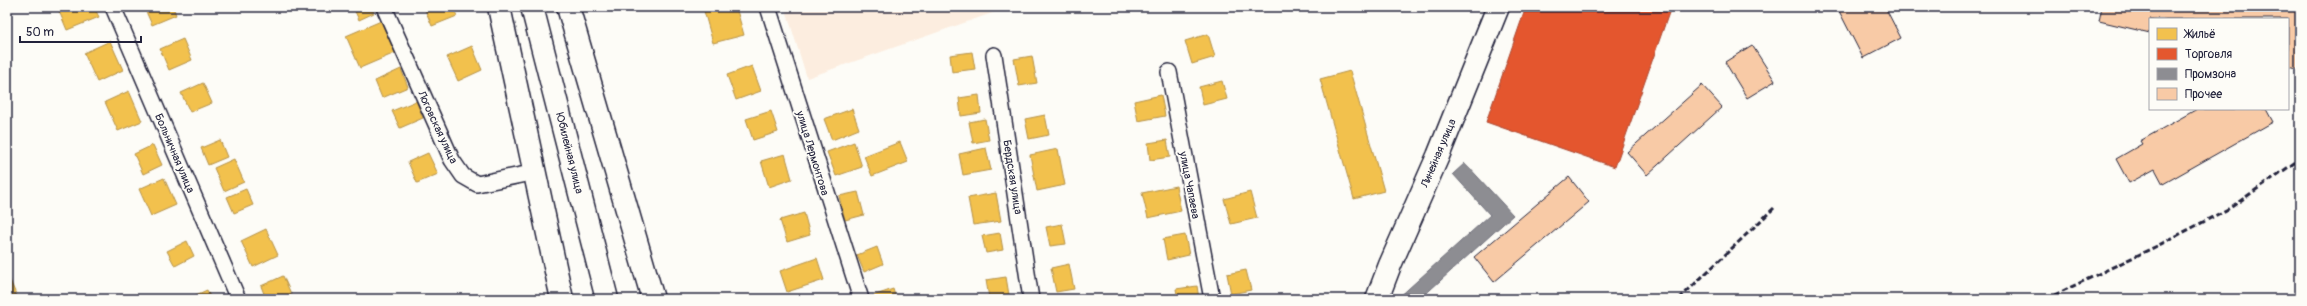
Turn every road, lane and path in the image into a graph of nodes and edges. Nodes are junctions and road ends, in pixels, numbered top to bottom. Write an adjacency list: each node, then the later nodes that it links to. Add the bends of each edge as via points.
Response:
1 (113, 7): 11 (street, Больничная улица)
2 (384, 7): 10 (street, Логовская улица, via 452,160 463,176 477,184)
3 (499, 7): 10 (main road)
4 (532, 7): 13 (main road, Юбилейная улица)
5 (568, 7): 14 (main road)
6 (768, 7): 15 (street, улица Лермонтова)
7 (1498, 7): 18 (main road, Линейная улица)
8 (994, 56): 16 (street, Бердская улица)
9 (1168, 72): 17 (street, улица Чапаева)
10 (536, 172): 12 (main road)
11 (238, 299)
12 (562, 299)
13 (608, 299)
14 (653, 299)
15 (861, 299)
16 (1031, 299)
17 (1212, 299)
18 (1377, 299)

